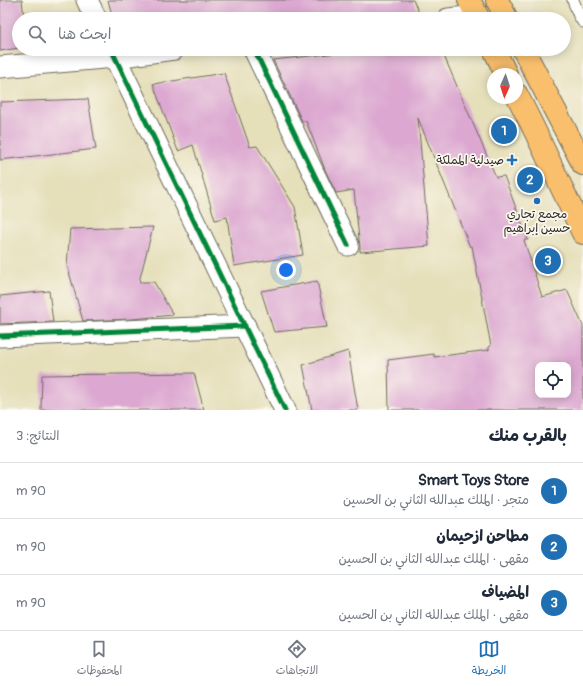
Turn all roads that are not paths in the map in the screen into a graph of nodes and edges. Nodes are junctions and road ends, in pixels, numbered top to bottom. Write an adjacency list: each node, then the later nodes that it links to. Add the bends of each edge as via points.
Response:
1 (87, 0): 4 (street)
2 (497, 0): 5 (main road)
3 (573, 0): 6 (lane)
4 (93, 12)
5 (503, 12)
6 (583, 22)
7 (89, 56): 12 (street)
8 (114, 56): 18 (street)
9 (257, 56): 17 (street)
10 (497, 56): 13 (main road)
11 (526, 56): 15 (main road)
12 (0, 67)
13 (503, 68)
14 (522, 104): 16 (main road)
15 (583, 164)
16 (583, 233)
17 (348, 245)
18 (245, 326): 19 (street); 20 (street)
19 (0, 336)
20 (285, 410)

